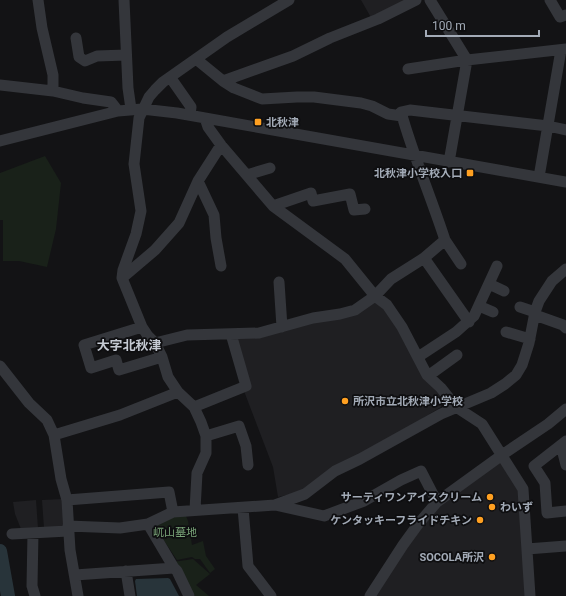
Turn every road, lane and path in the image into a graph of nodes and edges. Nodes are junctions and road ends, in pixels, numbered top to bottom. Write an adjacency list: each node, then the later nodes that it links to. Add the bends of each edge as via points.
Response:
1 (38, 0): 17 (street, via 53,75)
2 (124, 0): 10 (street)
3 (289, 0): 11 (street)
4 (416, 0): 15 (street, via 293,56)
5 (430, 0): 12 (street)
6 (550, 0): 7 (street, via 560,17)
7 (566, 15)
8 (76, 38): 10 (street, via 79,57 85,61 97,56)
9 (564, 50): 12 (street); 24 (street)
10 (126, 55): 18 (street, via 128,88)
11 (196, 59): 14 (street); 15 (street)
12 (467, 60): 13 (street); 21 (street)
13 (408, 69)
14 (170, 76): 18 (street); 20 (street, via 191,107)
15 (223, 81): 22 (street, via 262,99 314,97 361,103 388,114)
16 (0, 85): 17 (street)
17 (53, 91): 19 (street, via 111,102)
18 (137, 109): 19 (street); 20 (street); 43 (street, via 139,118 134,164 141,211)
19 (118, 111): 26 (street)
20 (190, 115): 23 (street)
21 (457, 115): 22 (street, via 410,110 400,112); 24 (street); 29 (street)
22 (402, 116): 28 (street)
23 (205, 118): 27 (street, via 208,127); 28 (street)
24 (548, 126): 25 (street); 32 (street)
25 (566, 130)
26 (0, 141)
27 (221, 145): 31 (street); 33 (street)
28 (414, 156): 29 (street); 37 (street)
29 (449, 162): 32 (street)
30 (270, 168): 31 (street)
31 (247, 174): 35 (street)
32 (539, 178): 34 (street)
33 (198, 181): 40 (street, via 214,215); 43 (street, via 179,223 155,250)
34 (566, 182)
35 (273, 206): 36 (street, via 311,193 313,200 350,194 354,210); 47 (street, via 345,259)
36 (365, 209)
37 (445, 240): 38 (street); 39 (street)
38 (424, 258): 47 (street, via 391,279); 52 (street)
39 (460, 264)
40 (221, 266)
41 (498, 266): 45 (street)
42 (566, 269): 51 (street, via 552,280 545,290)
43 (122, 278): 53 (street)
44 (279, 282): 54 (street)
45 (489, 284): 46 (street); 48 (street)
46 (504, 291)
47 (375, 296): 54 (street, via 356,310); 62 (street, via 387,305)
48 (479, 306): 50 (street); 52 (street)
49 (520, 307): 51 (street)
50 (493, 312)
51 (535, 314): 55 (street); 58 (street)
52 (469, 322): 62 (street)
53 (142, 327): 59 (street); 61 (street, via 84,345 91,368 116,360 119,370)
54 (282, 327): 57 (street, via 259,333)
55 (566, 328)
56 (506, 332): 58 (street)
57 (231, 334): 59 (street, via 187,336); 66 (street, via 246,386)
58 (530, 340): 67 (street, via 516,375 490,393)
59 (156, 343): 61 (street)
60 (457, 355): 64 (street)
61 (162, 357): 65 (street, via 168,377)
62 (418, 357): 64 (street)
63 (0, 366): 69 (street, via 29,403 47,420)
64 (428, 376): 67 (street)
65 (178, 392): 66 (street); 69 (street, via 120,415)
66 (194, 407): 70 (street)
67 (456, 407): 72 (street, via 482,424); 77 (street, via 335,471 305,494)
68 (566, 409): 72 (street)
69 (54, 435): 75 (street, via 60,479)
70 (206, 436): 73 (street, via 239,426 246,446); 79 (street, via 206,453 196,473)
71 (564, 443): 74 (street); 80 (street, via 534,466 545,483 547,513)
72 (502, 455): 76 (street); 87 (street, via 523,489)
73 (248, 465)
74 (566, 465)
75 (67, 500): 81 (street, via 169,492); 83 (street)
76 (437, 502): 77 (street, via 421,471 364,501 324,516); 96 (street, via 407,539)
77 (275, 504): 78 (street)
78 (243, 508): 79 (street); 95 (street, via 248,566)
79 (194, 510): 81 (street)
80 (566, 511)
81 (173, 512): 82 (street)
82 (148, 524): 83 (street, via 120,528); 88 (street)
83 (68, 529): 84 (street); 90 (street)
84 (33, 533): 85 (street); 91 (street, via 32,586)
85 (12, 534)
86 (566, 546): 87 (street)
87 (527, 549): 97 (street)
88 (174, 568): 89 (street); 94 (street)
89 (126, 571): 90 (street); 93 (street)
90 (74, 575): 92 (street)
91 (35, 596)
92 (78, 596)
93 (130, 596)
94 (189, 596)
95 (271, 596)
96 (370, 596)
97 (530, 596)

